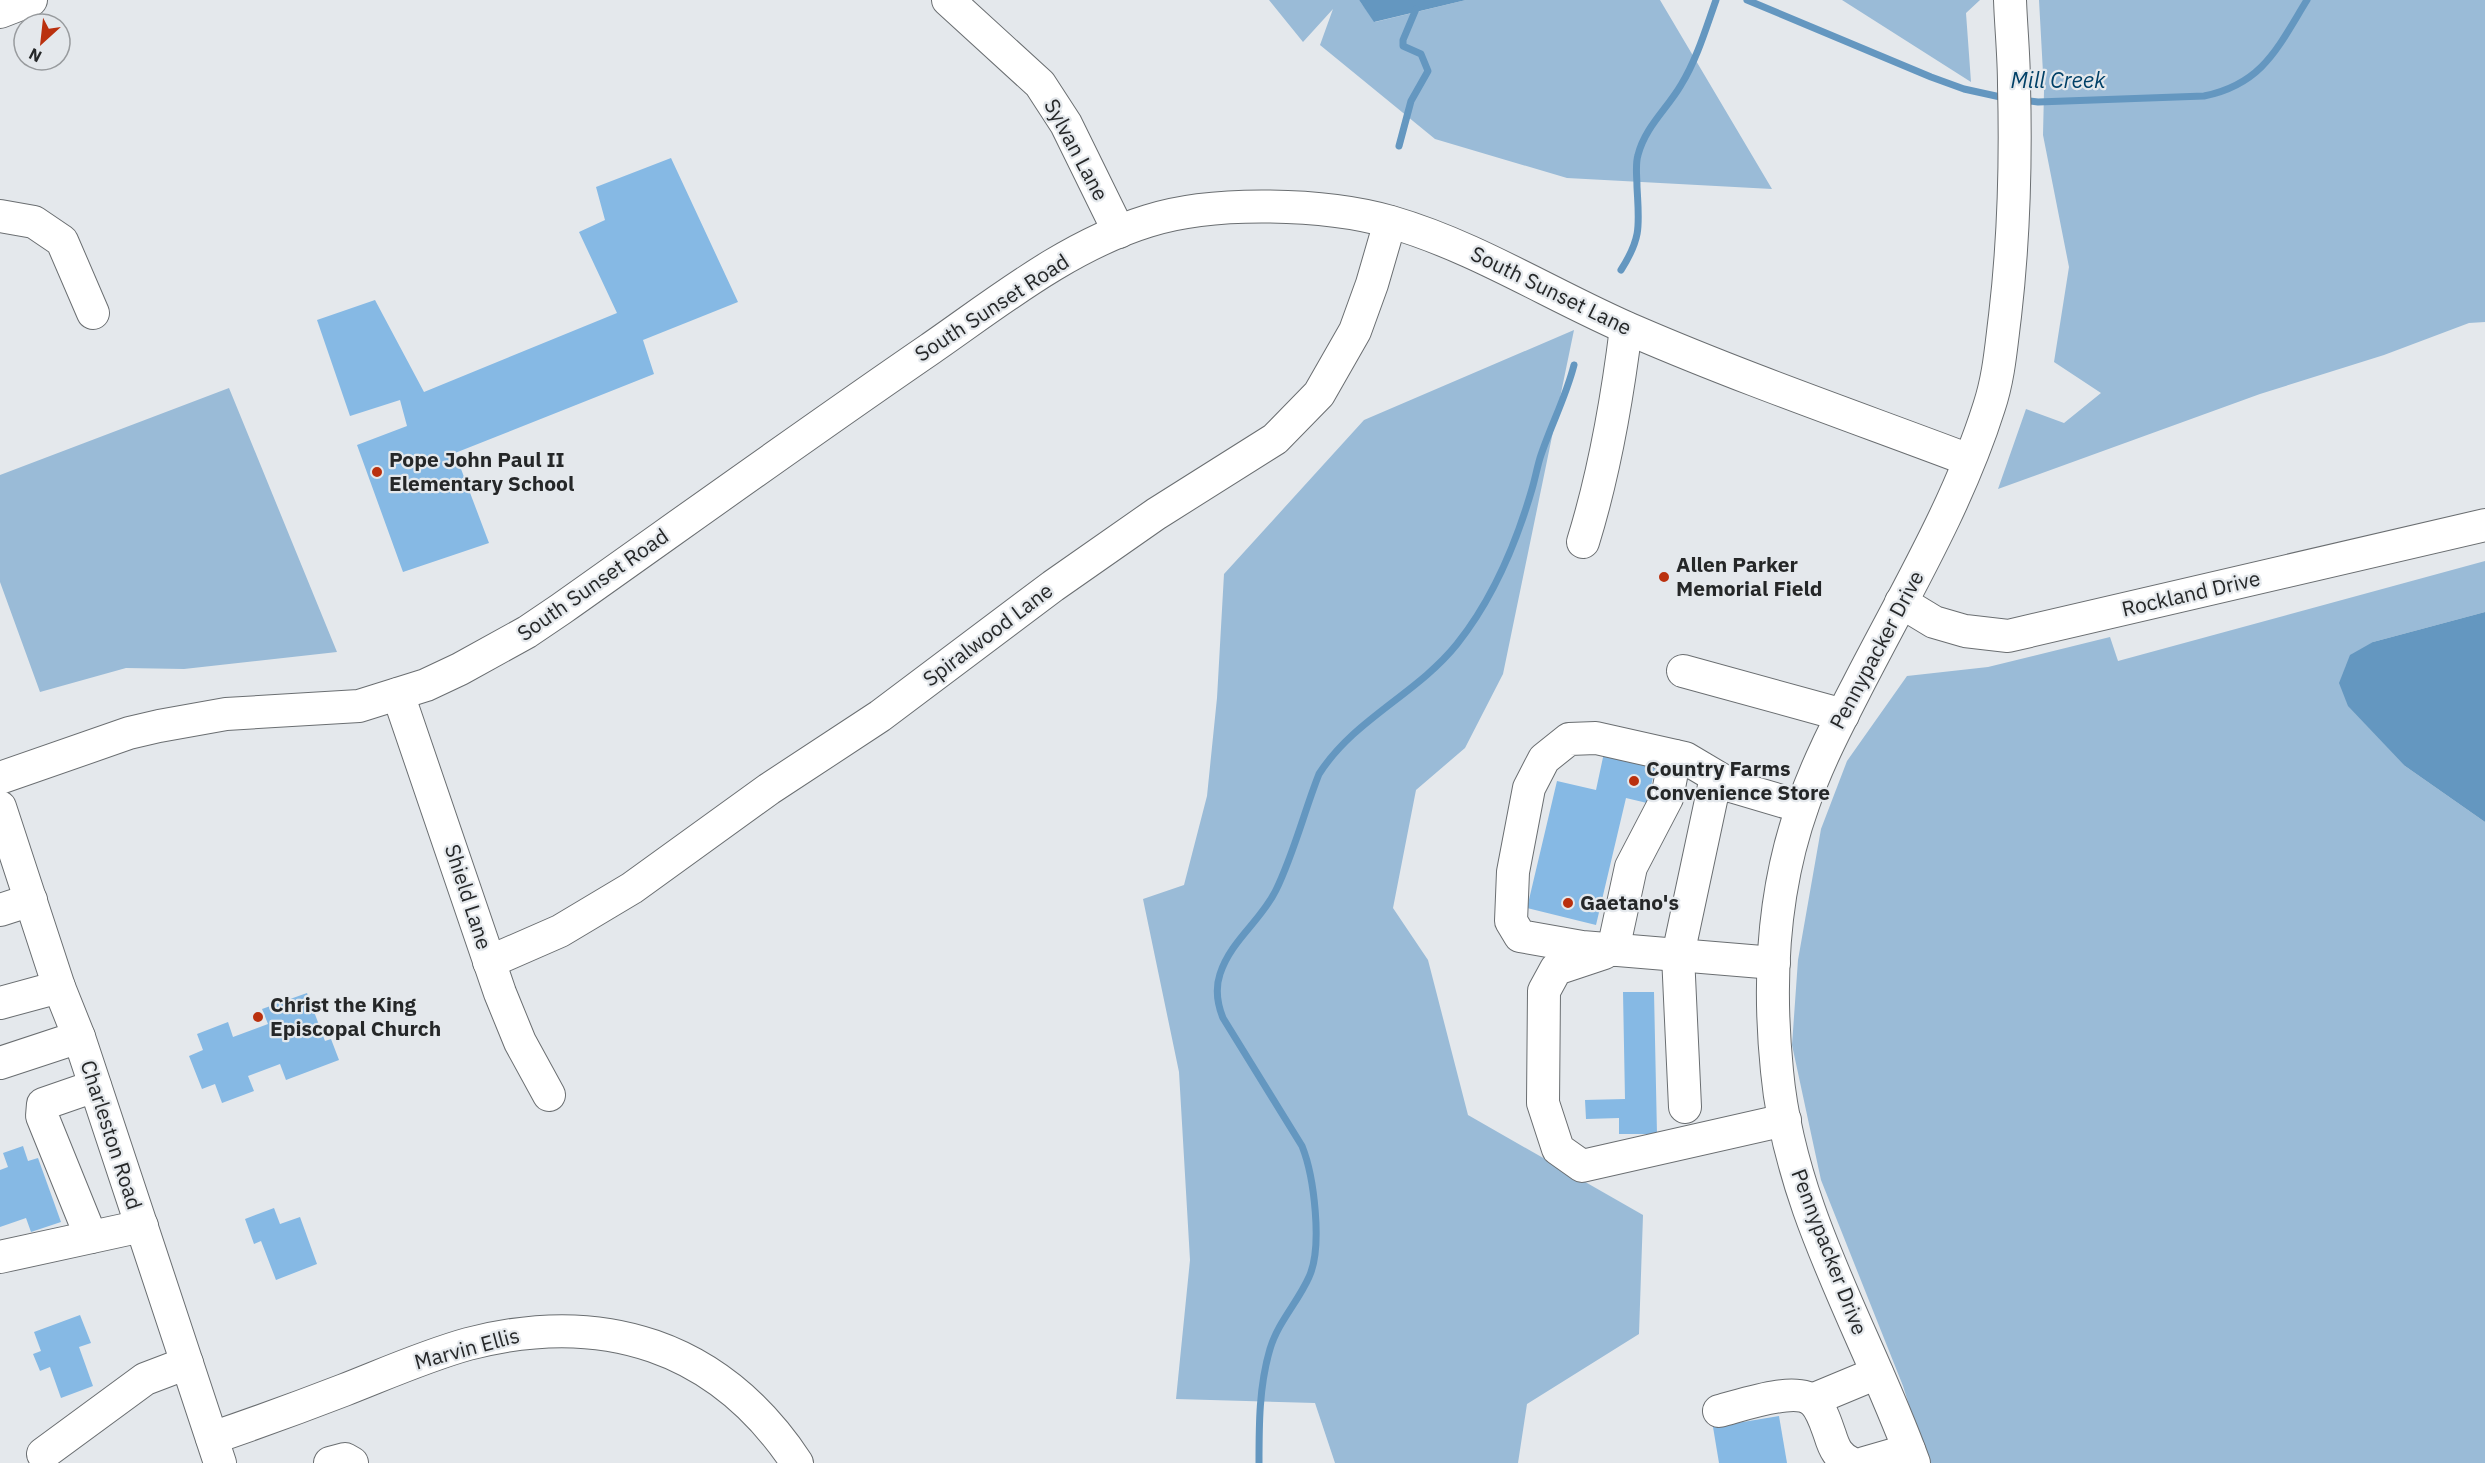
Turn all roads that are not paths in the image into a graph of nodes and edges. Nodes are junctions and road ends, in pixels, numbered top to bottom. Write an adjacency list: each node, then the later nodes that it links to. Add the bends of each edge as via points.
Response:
1 (30, 0): 4 (street)
2 (948, 0): 7 (street, Sylvan Lane, via 1040,84 1071,132)
3 (2010, 0): 10 (street, Pennypacker Drive, via 2015,131 2011,271 2000,364)
4 (0, 12)
5 (0, 216): 8 (street, via 34,222 62,241)
6 (1390, 222): 7 (street, South Sunset Lane, via 1316,209 1245,208 1180,213); 9 (street, South Sunset Lane, via 1462,249); 26 (street, Spiralwood Lane, via 1354,331 1319,394 1275,439 1166,507 887,710 632,888 560,931)
7 (1119, 232): 15 (street, South Sunset Road, via 1002,298 527,632 460,669)
8 (93, 314)
9 (1626, 328): 10 (street, South Sunset Lane, via 1783,392); 12 (street, via 1611,440)
10 (1969, 460): 13 (street, Pennypacker Drive, via 1940,528)
11 (2485, 525): 13 (street, Rockland Drive, via 2008,636 1965,631 1934,622)
12 (1583, 542)
13 (1901, 602): 16 (street, Pennypacker Drive)
14 (1683, 671): 16 (street)
15 (398, 694): 19 (street, South Sunset Road, via 359,706 226,714 159,726); 26 (street, Shield Lane)
16 (1843, 715): 21 (street, Pennypacker Drive)
17 (1675, 756): 18 (street); 24 (street, via 1667,798 1631,867); 24 (street, via 1596,738 1569,739 1544,759 1529,788 1513,872 1511,921 1520,936)
18 (1716, 777): 21 (street, via 1734,787); 25 (street)
19 (0, 778)
20 (0, 807): 22 (street, Charleston Road)
21 (1802, 807): 27 (street, Pennypacker Drive, via 1781,894)
22 (31, 900): 23 (street); 28 (street, Charleston Road)
23 (0, 910)
24 (1613, 950): 25 (street); 35 (street, via 1556,969 1544,991 1543,1103 1558,1149 1582,1166)
25 (1678, 955): 27 (street); 34 (street)
26 (489, 962): 33 (street, Shield Lane, via 520,1041)
27 (1774, 963): 35 (street, Pennypacker Drive, via 1774,1041)
28 (59, 987): 29 (street); 30 (street, Charleston Road)
29 (0, 1003)
30 (79, 1037): 31 (street); 32 (street, Charleston Road)
31 (0, 1063)
32 (95, 1086): 36 (street, Charleston Road); 37 (street, via 43,1104 42,1116)
33 (549, 1095)
34 (1685, 1107)
35 (1785, 1120): 40 (street, Pennypacker Drive, via 1807,1207)
36 (142, 1226): 37 (street); 39 (street, Charleston Road)
37 (91, 1237): 38 (street)
38 (0, 1257)
39 (187, 1363): 43 (street, Charleston Road); 44 (street, via 145,1379)
40 (1877, 1373): 41 (street); 45 (street, Pennypacker Drive)
41 (1812, 1400): 42 (street, via 1783,1395); 49 (street, via 1833,1446 1841,1458)
42 (1719, 1411)
43 (216, 1450): 48 (street, Marvin Ellis, via 467,1345 533,1332 567,1331 633,1340 693,1363 743,1398 779,1436)
44 (43, 1454)
45 (1911, 1457): 50 (street)
46 (330, 1463): 47 (street, via 345,1459)
47 (352, 1463)
48 (796, 1463)
49 (1851, 1463)
50 (1864, 1463)

